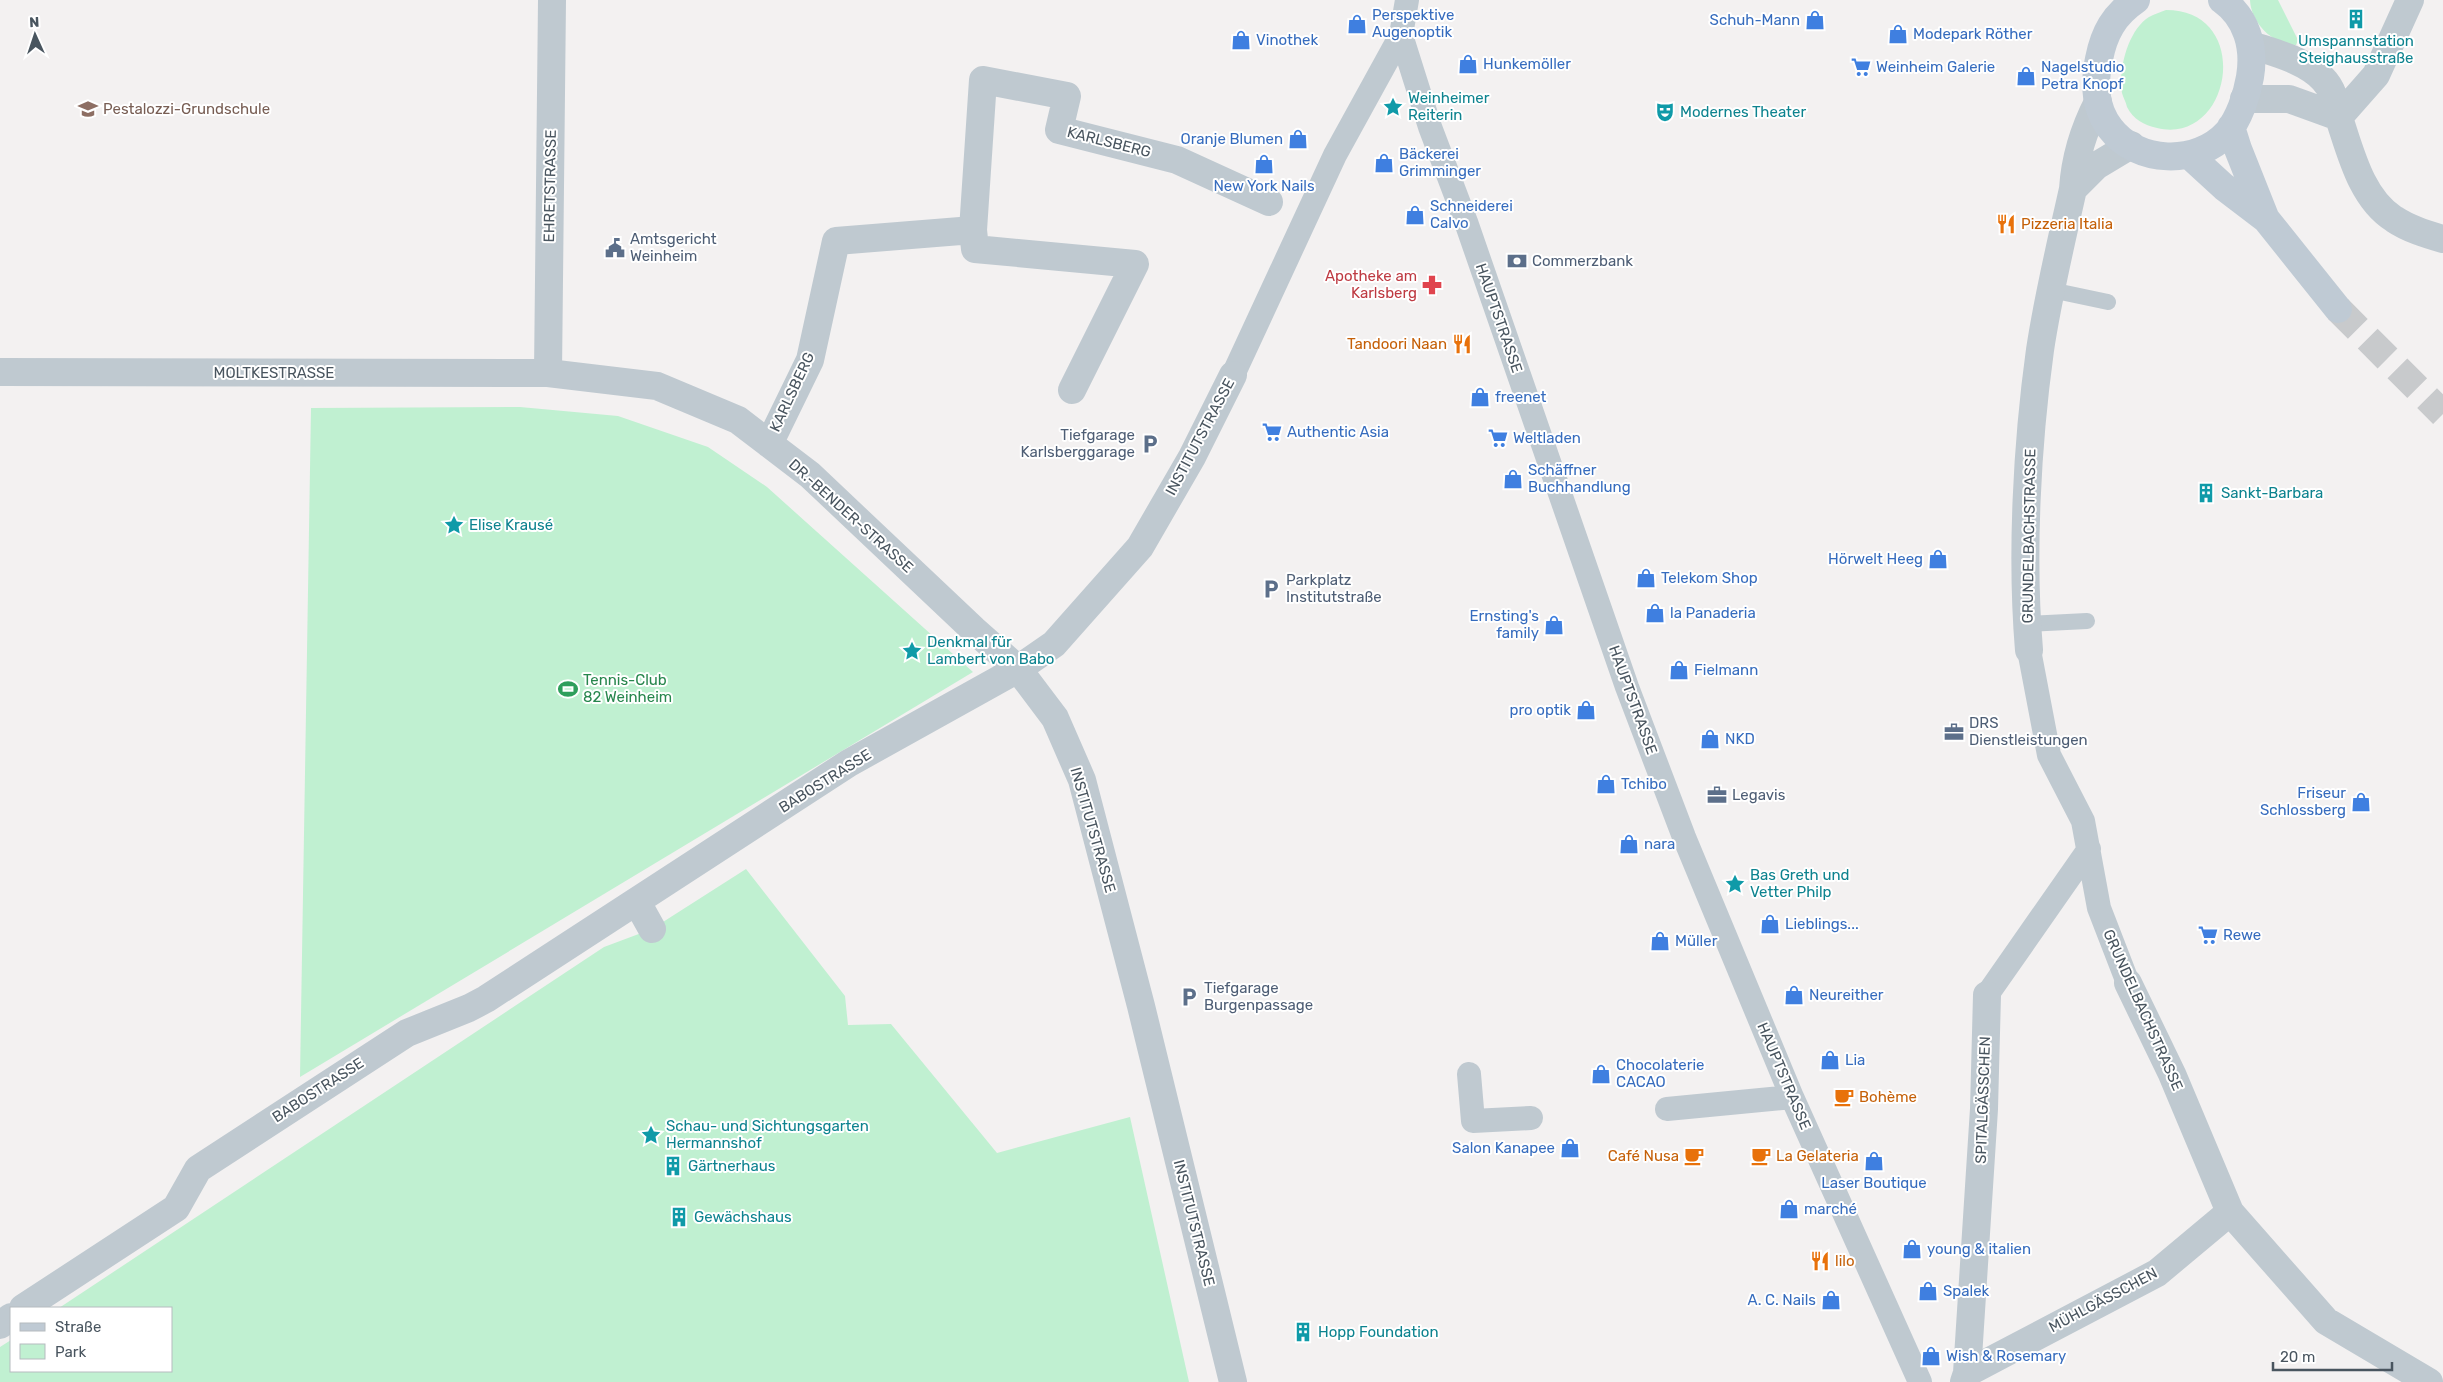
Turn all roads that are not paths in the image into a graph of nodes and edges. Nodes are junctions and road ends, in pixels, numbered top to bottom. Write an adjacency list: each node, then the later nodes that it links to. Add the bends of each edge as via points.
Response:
1 (552, 0): 23 (street, EHRETSTRASSE)
2 (1407, 0): 6 (street, HAUPTSTRASSE)
3 (2410, 0): 10 (street, via 2376,74)
4 (2228, 2): 7 (main road, via 2242,22)
5 (2128, 3): 9 (main road, via 2110,24 2102,45 2094,80)
6 (1401, 35): 24 (street, INSTITUTSTRASSE, via 1335,155); 36 (street, HAUPTSTRASSE, via 1430,127 1627,687 1684,837)
7 (2251, 45): 8 (main road, via 2252,62); 10 (street, via 2300,63 2323,79 2332,93)
8 (2244, 99): 10 (street, via 2290,99); 11 (main road)
9 (2098, 102): 12 (main road, via 2110,128); 14 (street, GRUNDELBACHSTRASSE, via 2080,142)
10 (2339, 117): 18 (street, via 2353,162 2377,202 2392,218 2409,228)
11 (2231, 127): 13 (main road, via 2208,149); 16 (main road)
12 (2131, 145): 13 (main road, via 2155,155); 14 (street, via 2096,166)
13 (2189, 155): 16 (main road)
14 (2073, 189): 19 (street, GRUNDELBACHSTRASSE)
15 (1269, 202): 17 (street, KARLSBERG, via 1177,160 1058,130 1067,96 982,80)
16 (2266, 219): 21 (main road)
17 (973, 230): 25 (street, KARLSBERG, via 975,249 1135,264); 26 (street, KARLSBERG, via 836,241 810,360)
18 (2443, 240)
19 (2051, 290): 20 (lane); 28 (street, GRUNDELBACHSTRASSE, via 2040,350 2028,489)
20 (2108, 302)
21 (2338, 309)
22 (0, 372): 23 (street, MOLTKESTRASSE)
23 (548, 373): 26 (street, DR.-BENDER-STRASSE, via 657,386 738,420)
24 (1233, 375): 29 (street, INSTITUTSTRASSE, via 1140,547 1054,644)
25 (1072, 390)
26 (768, 444): 29 (street, DR.-BENDER-STRASSE, via 810,475)
27 (2087, 621): 28 (lane)
28 (2028, 637): 30 (street, GRUNDELBACHSTRASSE, via 2049,755 2083,821)
29 (1018, 669): 31 (street, BABOSTRASSE, via 849,763); 42 (street, INSTITUTSTRASSE, via 1055,718 1082,780)
30 (2089, 849): 33 (street, GRUNDELBACHSTRASSE, via 2099,908); 34 (street, SPITALGÄSSCHEN)
31 (637, 902): 32 (street); 40 (street, BABOSTRASSE, via 486,999 407,1033 198,1169 176,1208)
32 (652, 929)
33 (2128, 983): 39 (street, GRUNDELBACHSTRASSE, via 2172,1074)
34 (1987, 995): 41 (street, SPITALGÄSSCHEN, via 1984,1109)
35 (1469, 1074): 38 (street, via 1473,1121)
36 (1792, 1096): 37 (street); 43 (street, HAUPTSTRASSE)
37 (1667, 1109)
38 (1531, 1118)
39 (2230, 1212): 41 (street, MÜHLGÄSSCHEN, via 2157,1273); 44 (street, GRUNDELBACHSTRASSE, via 2326,1321)
40 (25, 1307)
41 (1965, 1378)
42 (1233, 1382)
43 (1920, 1382)
44 (2429, 1382)

